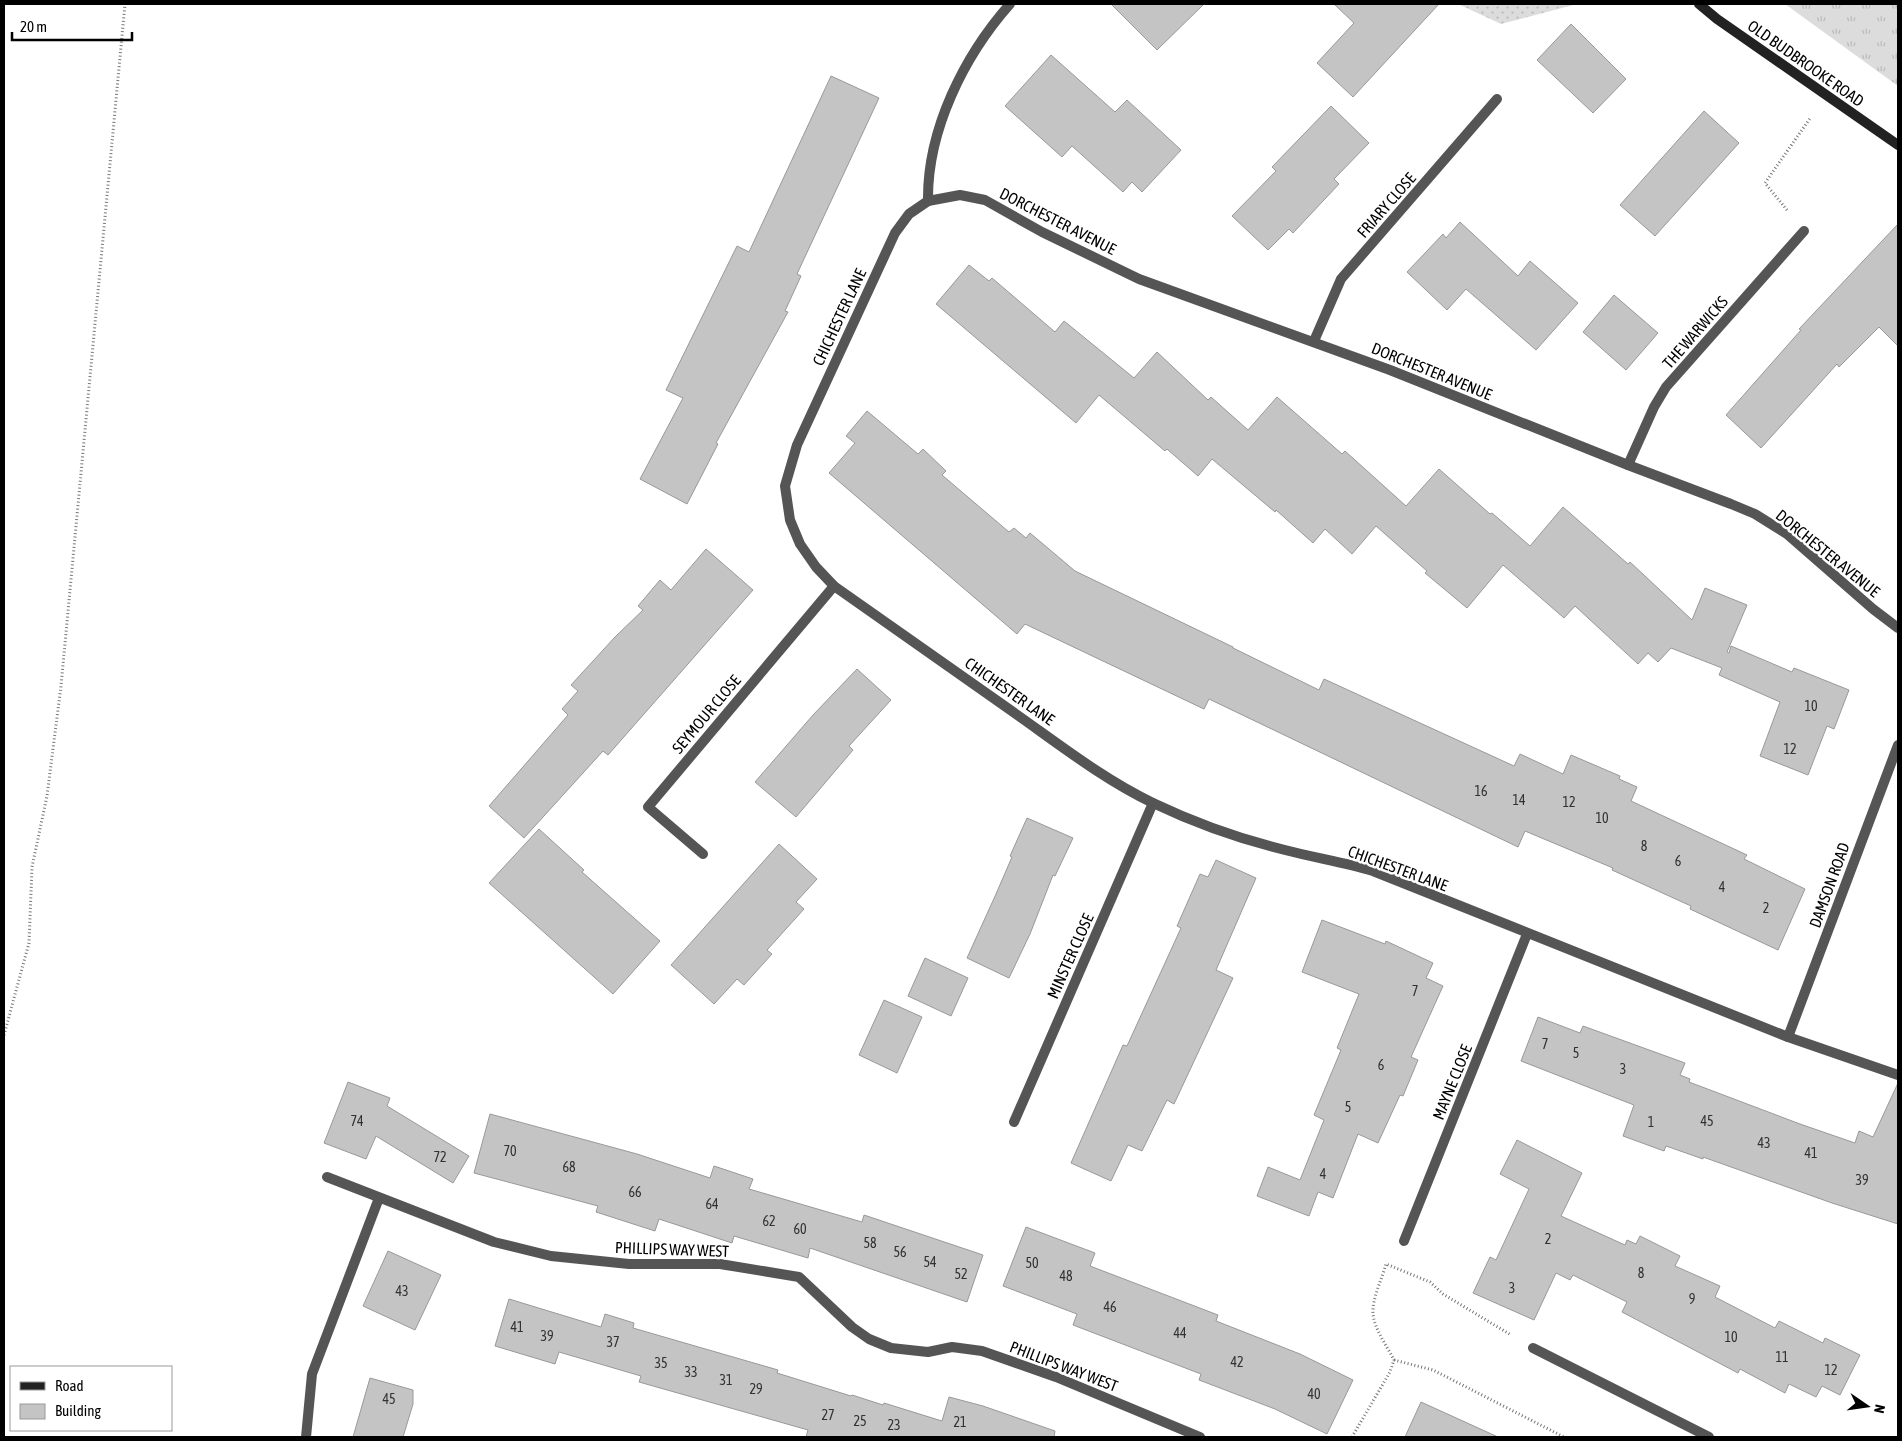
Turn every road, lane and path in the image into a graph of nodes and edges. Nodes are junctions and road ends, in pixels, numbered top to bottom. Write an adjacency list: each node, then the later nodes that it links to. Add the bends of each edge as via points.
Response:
1 (125, 4): 17 (path, via 61,686 47,796 32,867 29,943)
2 (1010, 4): 7 (street, via 989,27 965,66 944,112 932,150)
3 (1699, 4): 4 (street, OLD BUDBROOKE ROAD)
4 (1826, 96): 6 (street, OLD BUDBROOKE ROAD); 8 (path, via 1765,183)
5 (1497, 99): 9 (street, FRIARY CLOSE, via 1341,279)
6 (1898, 145)
7 (928, 201): 9 (street, DORCHESTER AVENUE, via 960,195 985,200 1139,279); 11 (street, CHICHESTER LANE, via 908,214 895,234 797,445 785,486 790,520 800,544)
8 (1804, 231): 10 (street, THE WARWICKS, via 1666,387)
9 (1314, 341): 10 (street, DORCHESTER AVENUE)
10 (1628, 465): 12 (street, DORCHESTER AVENUE, via 1731,504 1772,524)
11 (834, 586): 14 (street, CHICHESTER LANE, via 1072,753); 15 (street, SEYMOUR CLOSE, via 648,806)
12 (1898, 628)
13 (1898, 744): 18 (street, DAMSON ROAD)
14 (1153, 803): 16 (street, CHICHESTER LANE, via 1206,826 1247,839 1373,872); 20 (street, MINSTER CLOSE)
15 (703, 854)
16 (1527, 934): 18 (street, CHICHESTER LANE); 23 (street, MAYNE CLOSE)
17 (4, 1035)
18 (1788, 1037): 19 (street, CHICHESTER LANE)
19 (1898, 1074)
20 (1014, 1122)
21 (327, 1177): 22 (street, PHILLIPS WAY WEST)
22 (379, 1198): 26 (street, via 312,1374); 27 (street, PHILLIPS WAY WEST, via 494,1242 551,1256 629,1264 720,1264 799,1277 852,1327 869,1339 891,1348 928,1352 952,1347 982,1351 1056,1377)
23 (1404, 1242)
24 (1533, 1348): 25 (path, via 1443,1294 1430,1282 1386,1264 1373,1315); 30 (street)
25 (1394, 1360): 28 (path); 29 (path, via 1433,1370)
26 (306, 1437)
27 (1200, 1437)
28 (1352, 1437)
29 (1564, 1437)
30 (1709, 1437)

